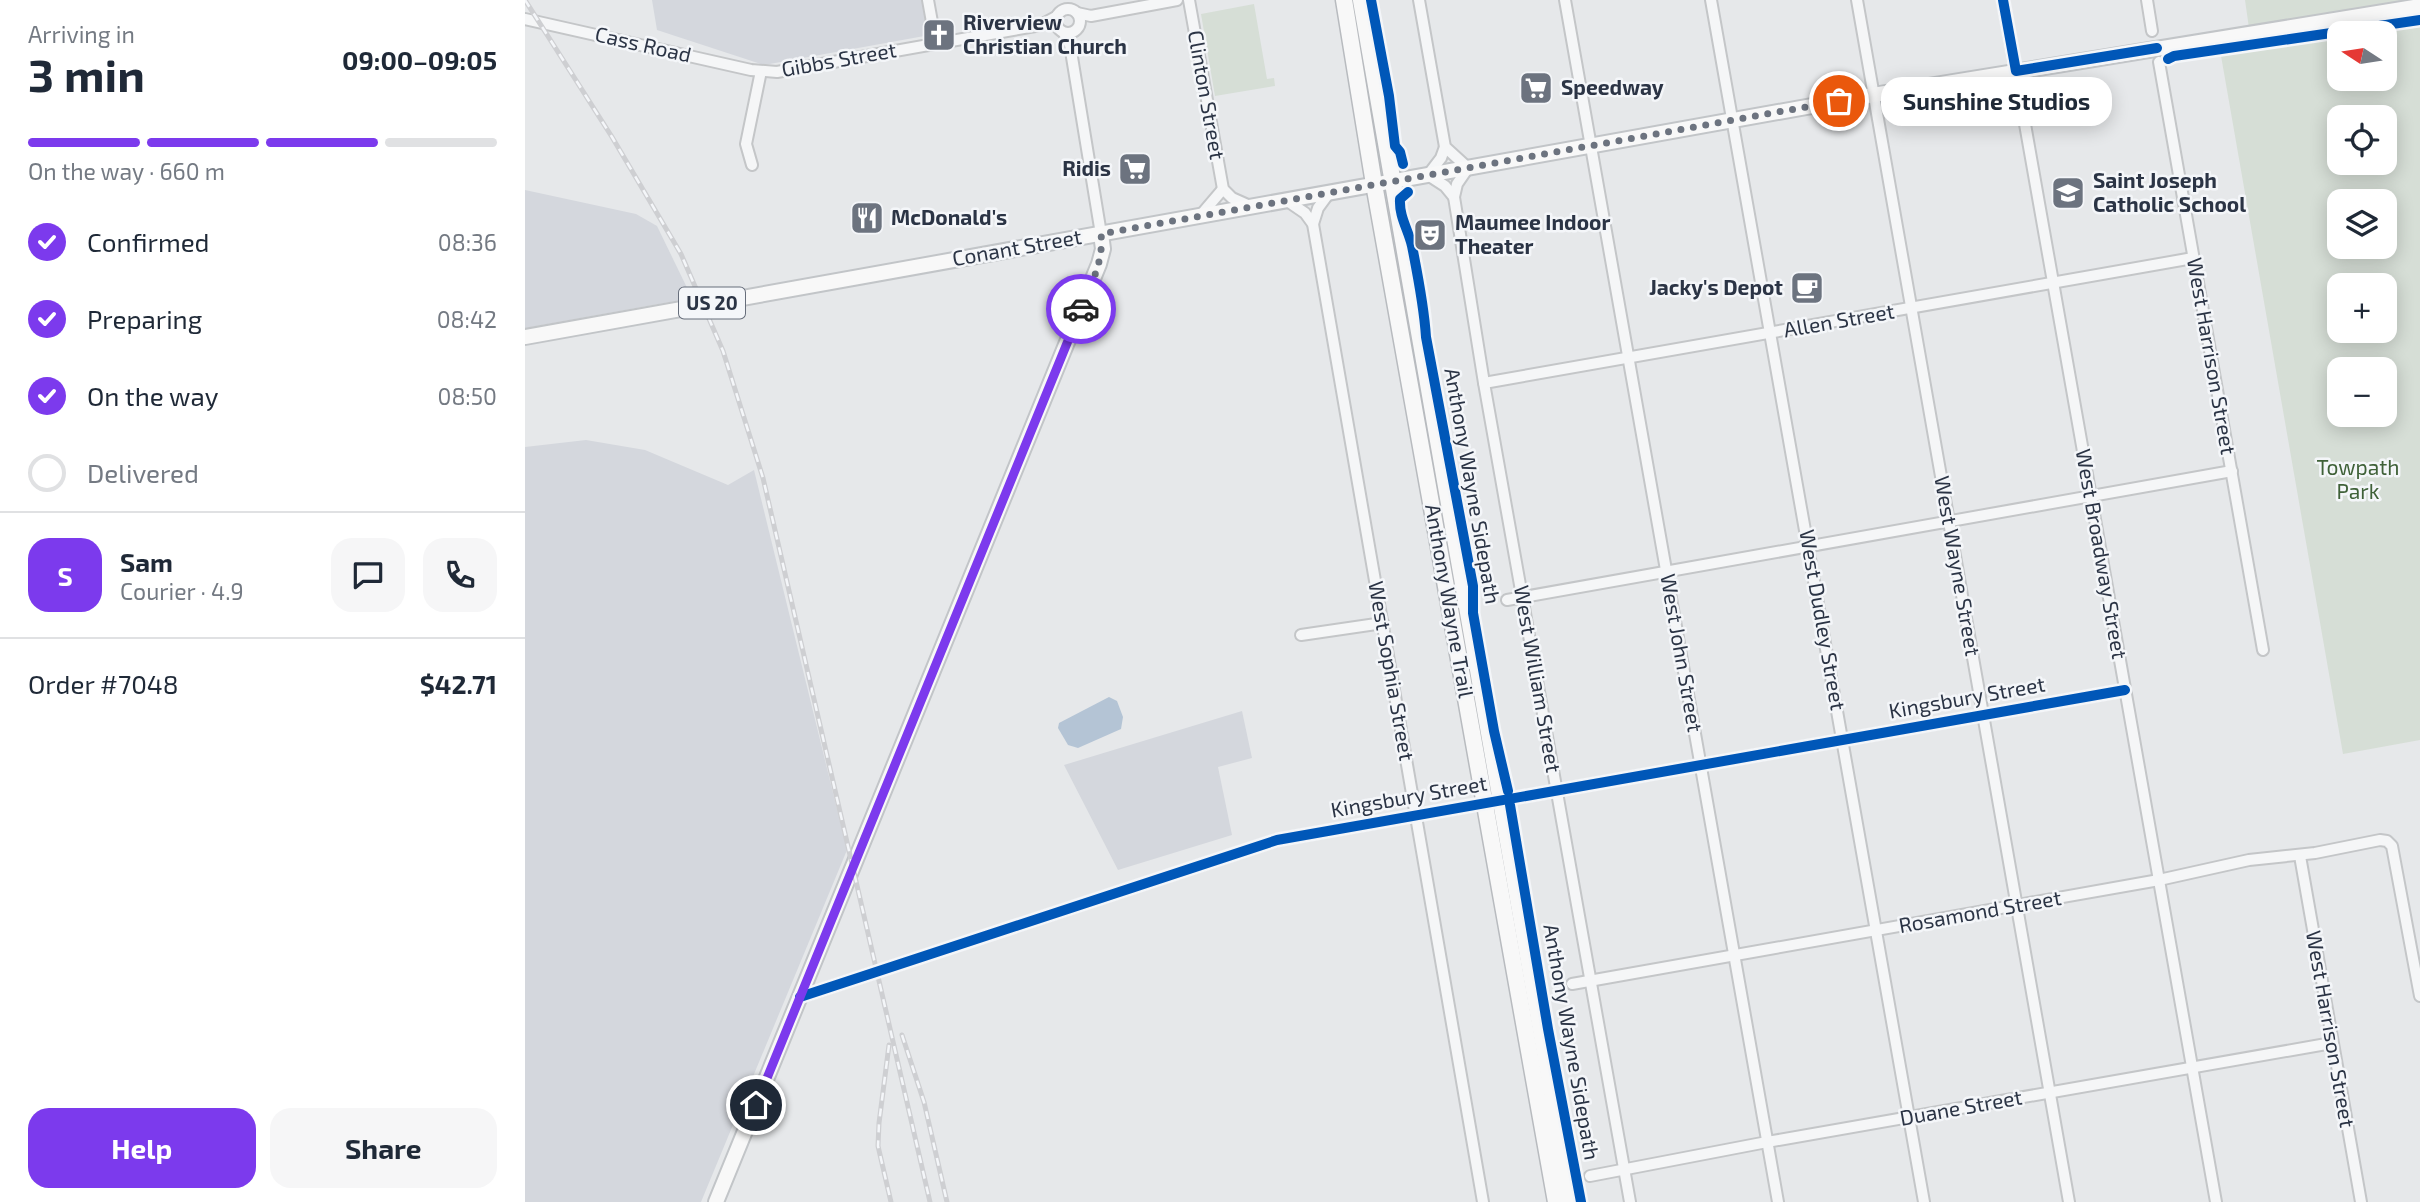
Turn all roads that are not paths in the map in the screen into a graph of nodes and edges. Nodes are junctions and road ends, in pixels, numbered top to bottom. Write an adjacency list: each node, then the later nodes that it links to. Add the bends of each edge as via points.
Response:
1 (928, 0): 16 (street)
2 (1177, 0): 13 (street, Gibbs Street)
3 (1189, 0): 29 (street, Clinton Street)
4 (1344, 0): 28 (highway, Anthony Wayne Trail)
5 (1361, 0): 27 (highway, Anthony Wayne Trail)
6 (1419, 0): 23 (street)
7 (1565, 0): 22 (street, West John Street)
8 (1711, 0): 21 (street, West Dudley Street)
9 (1857, 0): 20 (street, West Wayne Street)
10 (2003, 0): 19 (street, West Broadway Street)
11 (2147, 0): 15 (street)
12 (2420, 6): 19 (main road, Conant Street / US 20)
13 (1067, 17): 16 (street, Gibbs Street); 36 (street)
14 (525, 19): 18 (street, Cass Road)
15 (2152, 31)
16 (936, 44): 18 (street, Gibbs Street)
17 (2159, 62): 37 (street, West Harrison Street)
18 (761, 71): 24 (street, via 746,144)
19 (2016, 71): 20 (main road, Conant Street / US 20); 38 (street, West Broadway Street)
20 (1873, 94): 21 (main road, Conant Street / US 20); 39 (street, West Wayne Street)
21 (1733, 121): 22 (main road, Conant Street / US 20); 40 (street, West Dudley Street)
22 (1591, 146): 25 (main road, Conant Street / US 20); 42 (street, West John Street)
23 (1445, 147): 25 (street); 26 (street)
24 (752, 165)
25 (1468, 168): 26 (main road, Conant Street / US 20); 31 (street)
26 (1428, 175): 27 (main road, Conant Street / US 20); 31 (street)
27 (1391, 181): 28 (main road, Conant Street / US 20); 59 (highway, Anthony Wayne Trail)
28 (1374, 184): 30 (main road, Conant Street / US 20); 59 (highway, Anthony Wayne Trail)
29 (1223, 189): 33 (street, Clinton Street); 34 (street, Clinton Street)
30 (1329, 192): 32 (main road, Conant Street / US 20); 35 (street)
31 (1454, 197): 43 (street, West William Street)
32 (1286, 200): 33 (main road, Conant Street / US 20); 35 (street)
33 (1252, 206): 34 (main road, Conant Street / US 20)
34 (1200, 216): 36 (main road, Conant Street / US 20)
35 (1313, 224): 51 (street, West Sophia Street)
36 (1101, 234): 41 (main road, Conant Street / US 20); 69 (main road, via 1100,264)
37 (2193, 258): 38 (street, Allen Street); 44 (street, West Harrison Street)
38 (2053, 284): 39 (street, Allen Street); 45 (street, West Broadway Street)
39 (1911, 309): 40 (street, Allen Street); 46 (street, West Wayne Street)
40 (1770, 334): 42 (street, Allen Street); 47 (street, West Dudley Street)
41 (525, 337)
42 (1628, 358): 43 (street, Allen Street); 48 (street, West John Street)
43 (1485, 383): 49 (street, West William Street)
44 (2232, 471): 45 (street); 53 (street, West Harrison Street)
45 (2091, 496): 46 (street); 54 (street, West Broadway Street)
46 (1949, 521): 47 (street); 55 (street, West Wayne Street)
47 (1809, 546): 48 (street); 56 (street, West Dudley Street)
48 (1666, 571): 49 (street); 57 (street, West John Street)
49 (1523, 597): 50 (street); 58 (street, West William Street)
50 (1507, 600)
51 (1383, 623): 52 (street); 60 (street, West Sophia Street)
52 (1301, 635)
53 (2263, 650)
54 (2125, 690): 55 (street, Kingsbury Street); 62 (street, West Broadway Street)
55 (1983, 715): 56 (street, Kingsbury Street); 63 (street, West Wayne Street)
56 (1842, 739): 57 (street, Kingsbury Street); 64 (street, West Dudley Street)
57 (1700, 765): 58 (street, Kingsbury Street); 65 (street, West John Street)
58 (1557, 790): 59 (street, Kingsbury Street); 66 (street, West William Street)
59 (1493, 802): 60 (street, Kingsbury Street); 79 (highway, Anthony Wayne Trail); 80 (highway, Anthony Wayne Trail)
60 (1416, 816): 69 (street, Kingsbury Street, via 1277,840); 78 (street, West Sophia Street)
61 (2299, 856): 62 (street, Rosamond Street, via 2249,860); 68 (street, Rosamond Street, via 2381,840 2392,846); 70 (street, West Harrison Street)
62 (2159, 880): 63 (street, Rosamond Street); 71 (street, West Broadway Street)
63 (2017, 905): 64 (street, Rosamond Street); 72 (street, West Wayne Street)
64 (1875, 930): 65 (street, Rosamond Street); 73 (street, West Dudley Street)
65 (1734, 955): 66 (street, Rosamond Street); 74 (street, West John Street)
66 (1590, 981): 67 (street, Rosamond Street); 75 (street, West William Street)
67 (1572, 984)
68 (2420, 996)
69 (800, 998): 77 (main road)
70 (2332, 1043): 71 (street, Duane Street); 86 (street, West Harrison Street)
71 (2193, 1068): 72 (street, Duane Street); 85 (street, West Broadway Street)
72 (2050, 1092): 73 (street, Duane Street); 84 (street, West Wayne Street)
73 (1909, 1118): 74 (street, Duane Street); 83 (street, West Dudley Street)
74 (1767, 1142): 75 (street, Duane Street); 82 (street, West John Street)
75 (1624, 1170): 76 (street, Duane Street); 81 (street, West William Street)
76 (1590, 1176)
77 (716, 1202)
78 (1483, 1202)
79 (1556, 1202)
80 (1571, 1202)
81 (1630, 1202)
82 (1778, 1202)
83 (1923, 1202)
84 (2069, 1202)
85 (2216, 1202)
86 (2361, 1202)

